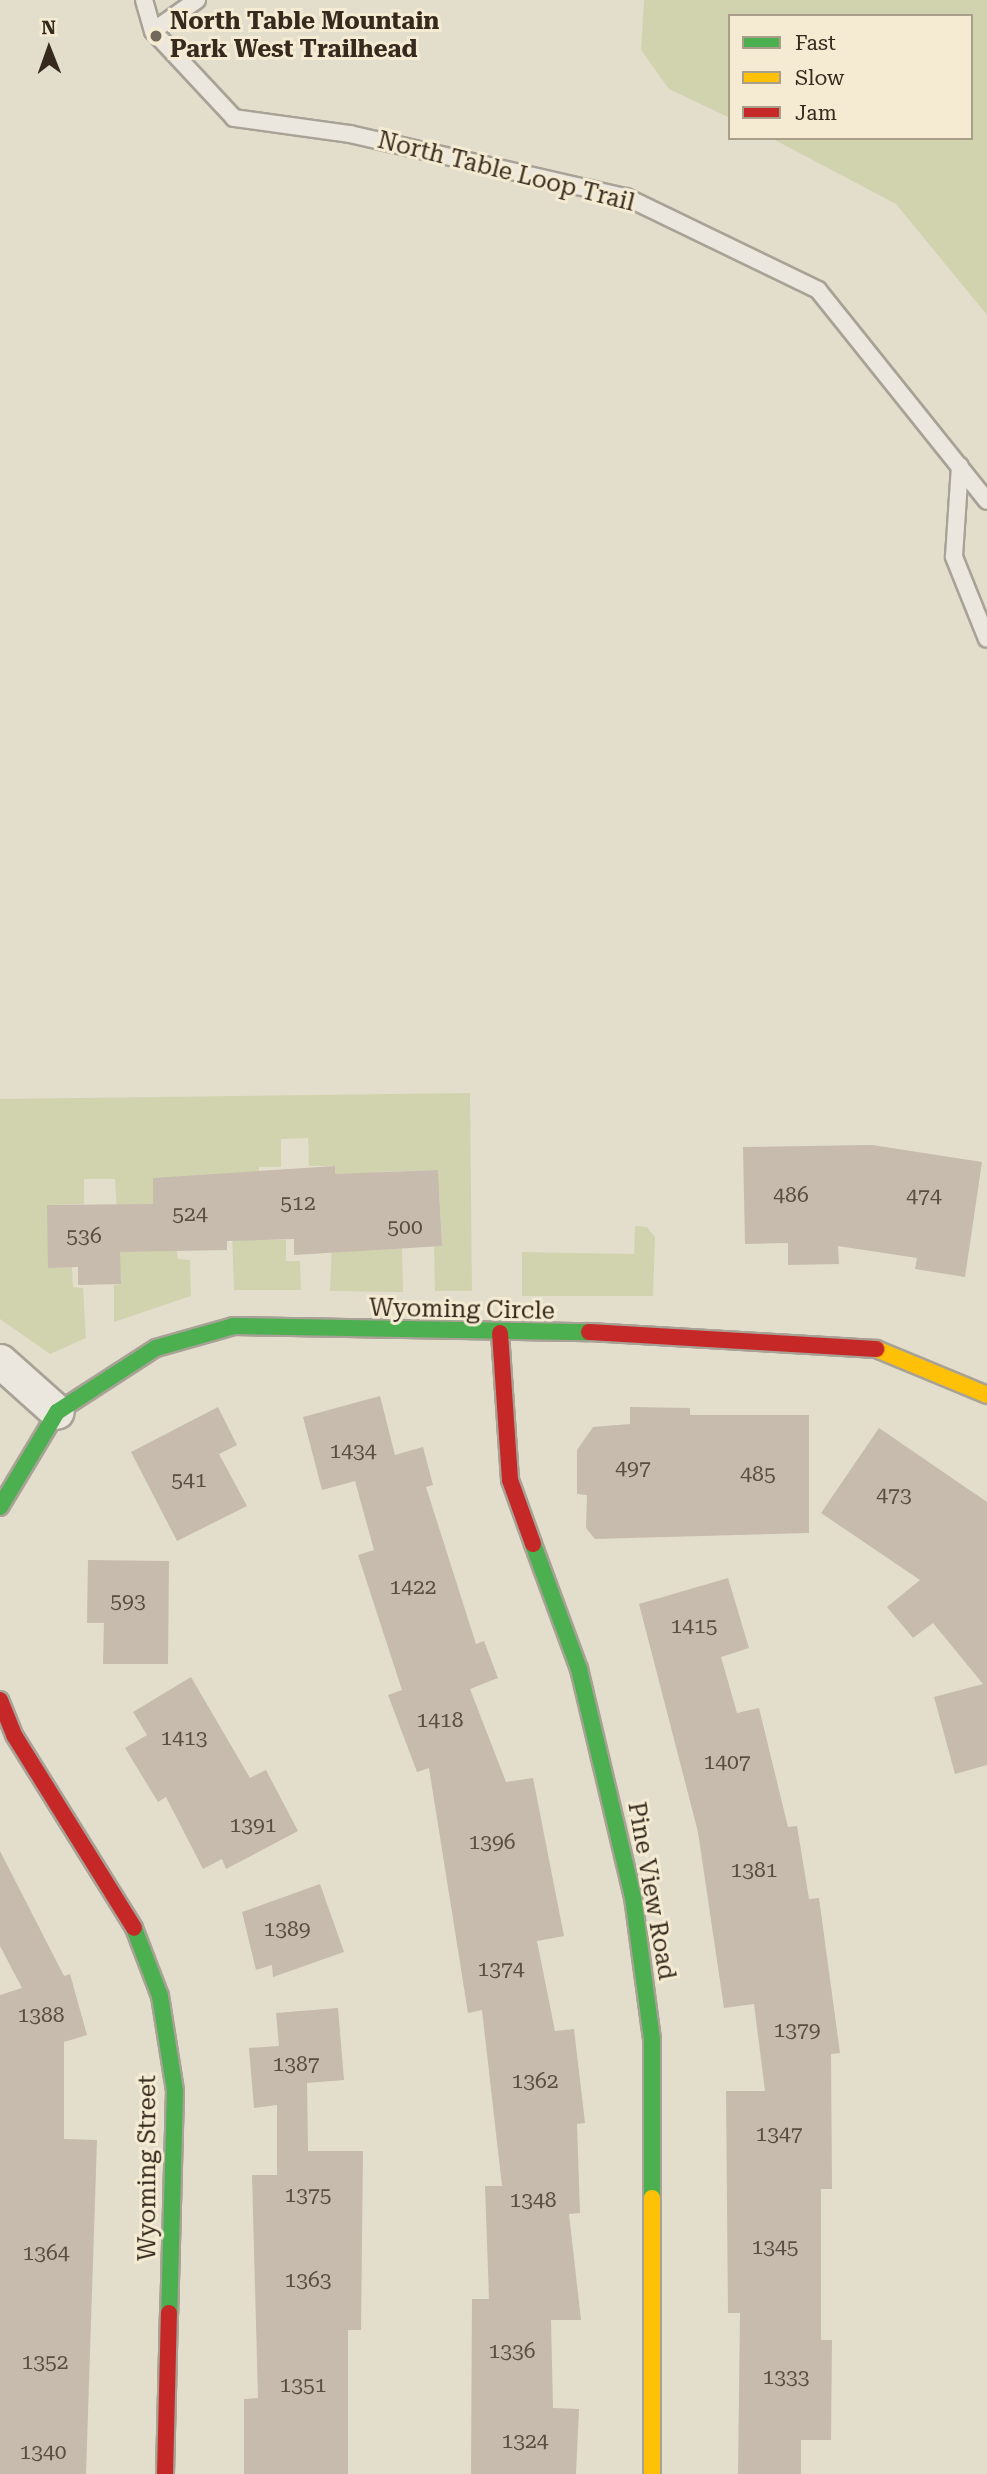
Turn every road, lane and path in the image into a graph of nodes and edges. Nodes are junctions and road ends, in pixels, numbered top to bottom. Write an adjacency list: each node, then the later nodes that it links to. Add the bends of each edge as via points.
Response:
1 (144, 0): 3 (lane)
2 (197, 0): 3 (lane)
3 (153, 30): 4 (lane, North Table Loop Trail, via 234,118 351,134 626,197 818,290)
4 (960, 466): 5 (lane, North Table Loop Trail); 6 (lane, via 954,557)
5 (987, 502)
6 (987, 639)
7 (500, 1333): 9 (street, Wyoming Circle, via 867,1345); 10 (street, Wyoming Circle, via 234,1326 156,1348); 15 (street, Pine View Road, via 510,1480 579,1669 637,1923 652,2040)
8 (0, 1361): 10 (street)
9 (987, 1395)
10 (57, 1412): 11 (street, Wyoming Circle)
11 (0, 1507)
12 (0, 1700): 13 (street)
13 (7, 1739): 14 (street, Wyoming Street, via 142,1941 160,1996 175,2091)
14 (165, 2474)
15 (652, 2474)

